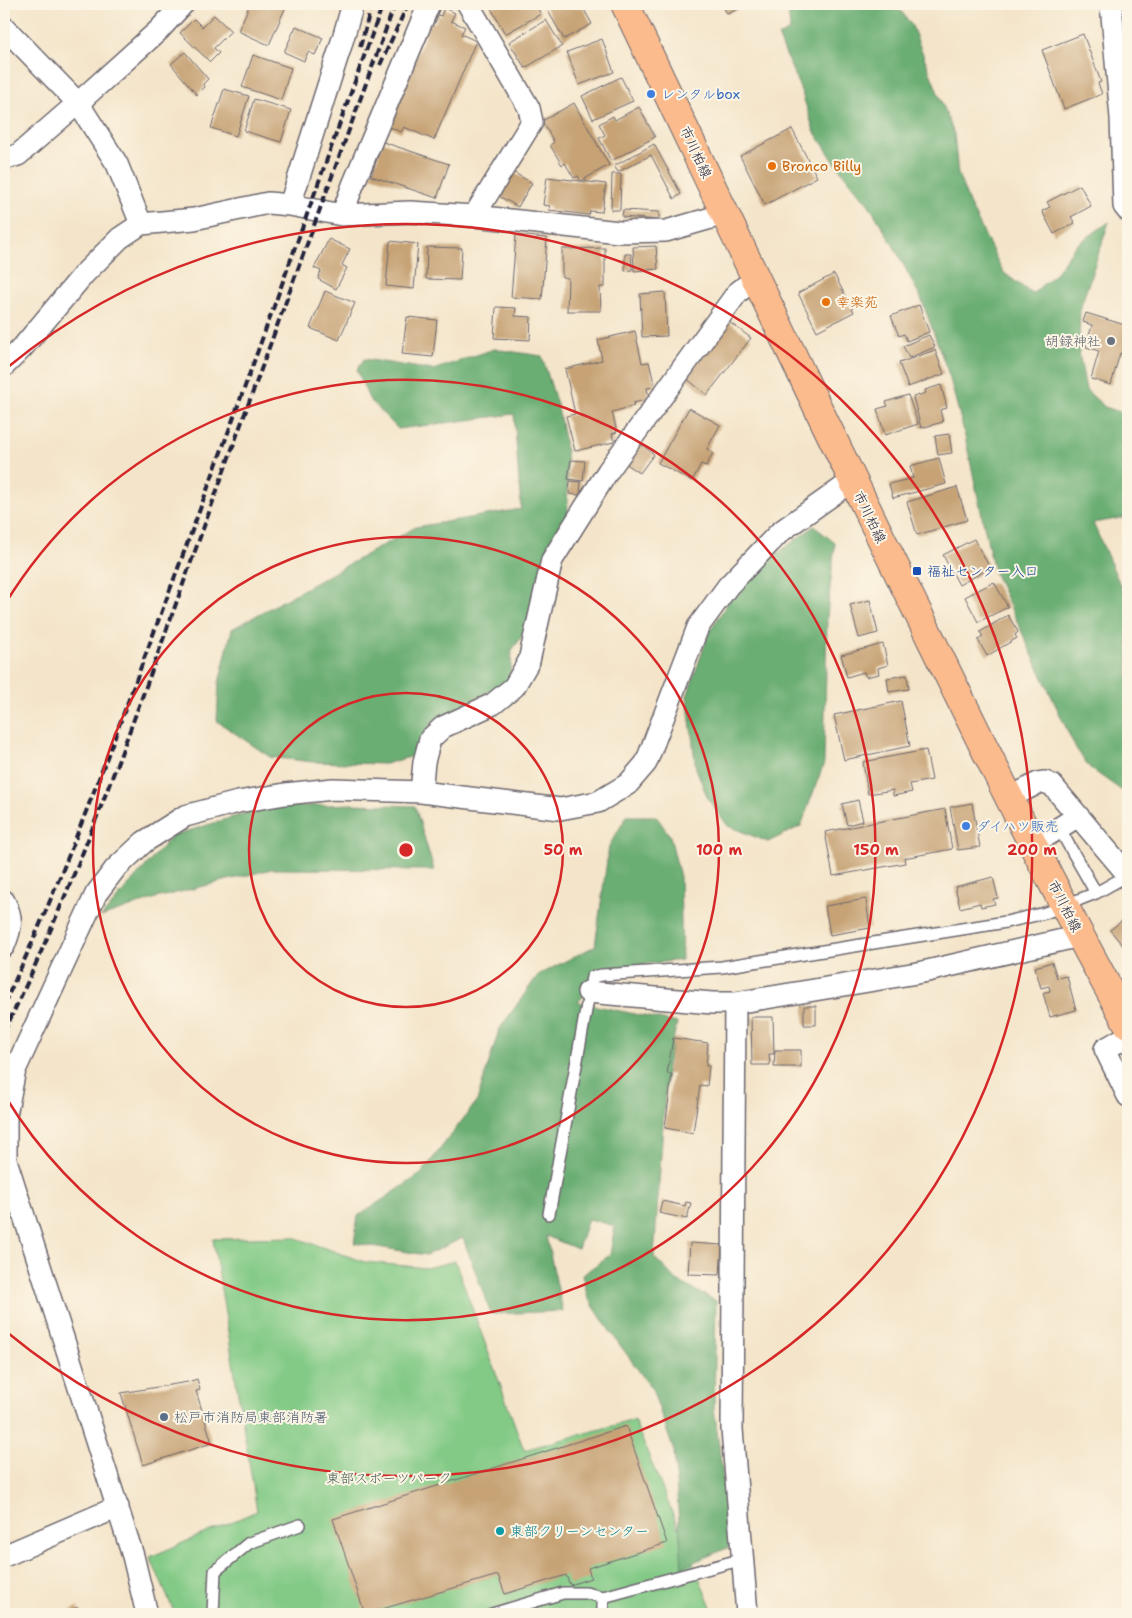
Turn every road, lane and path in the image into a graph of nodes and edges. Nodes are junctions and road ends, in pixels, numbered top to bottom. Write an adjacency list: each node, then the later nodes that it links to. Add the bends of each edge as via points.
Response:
1 (183, 4): 8 (street)
2 (353, 4): 10 (street)
3 (429, 4): 13 (street)
4 (468, 4): 14 (street, via 529,108 532,122)
5 (625, 4): 12 (main road, 市川柏線)
6 (1111, 4): 11 (street, via 1121,118 1124,206)
7 (4, 27): 8 (street)
8 (78, 103): 9 (street, via 18,155); 15 (street, via 117,164)
9 (4, 160)
10 (290, 205): 13 (street); 15 (street, via 268,203 194,219)
11 (1128, 211)
12 (725, 214): 14 (street, via 666,231 619,232); 16 (main road, 市川柏線)
13 (342, 216): 14 (street, via 410,212)
14 (474, 216)
15 (141, 224): 17 (street, via 120,238 84,274)
16 (756, 278): 18 (main road, 市川柏線); 19 (street, via 736,293 631,438 552,560 529,661 514,687 493,704 443,726 430,739)
17 (4, 366)
18 (852, 482): 19 (street, via 780,532 728,586 698,627 646,763 628,784 598,802 560,809); 20 (main road, 市川柏線)
19 (421, 792): 33 (street, via 333,789 238,802 185,816 144,842 115,869 96,894 15,1070 6,1115)
20 (1009, 798): 21 (street, via 1045,782 1052,785); 26 (main road, 市川柏線)
21 (1078, 816): 22 (street); 23 (street)
22 (1054, 831): 24 (lane)
23 (1128, 875): 24 (lane)
24 (1096, 893): 28 (lane, via 1045,913 996,924 722,967 602,975 592,977)
25 (4, 901): 27 (street, via 9,910 11,930)
26 (1080, 936): 29 (street, via 923,972); 30 (main road, 市川柏線)
27 (4, 946)
28 (588, 992): 29 (street); 34 (lane)
29 (735, 1003): 38 (street, via 732,1429)
30 (1128, 1024)
31 (1128, 1036): 32 (street, via 1105,1049)
32 (1128, 1096)
33 (5, 1161): 35 (street)
34 (549, 1214)
35 (118, 1507): 37 (street); 40 (street)
36 (300, 1525): 41 (lane, via 249,1543 215,1570)
37 (4, 1556)
38 (743, 1558): 39 (lane); 44 (street)
39 (603, 1597): 42 (lane, via 563,1593); 43 (lane)
40 (146, 1614)
41 (213, 1614)
42 (492, 1614)
43 (603, 1614)
44 (747, 1614)

